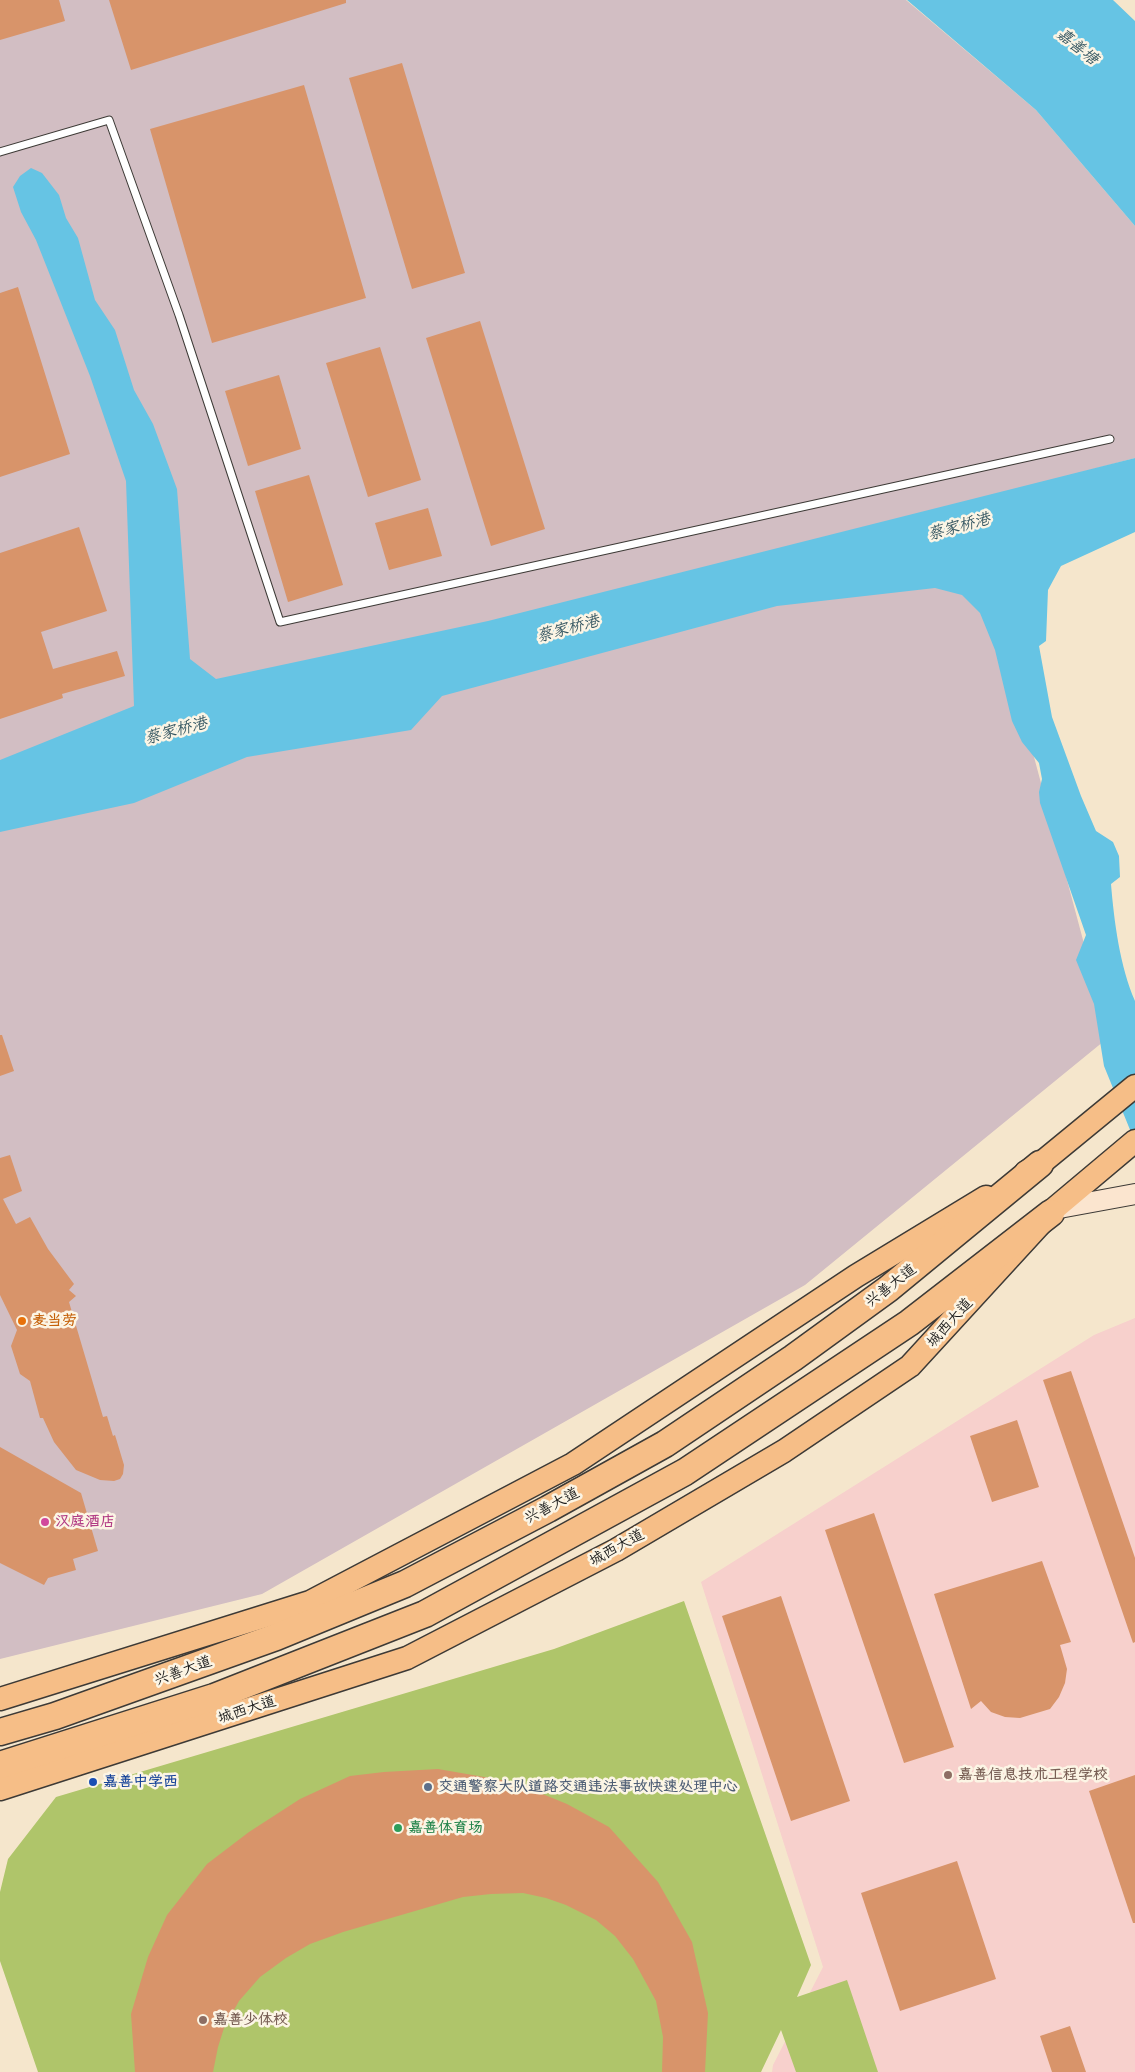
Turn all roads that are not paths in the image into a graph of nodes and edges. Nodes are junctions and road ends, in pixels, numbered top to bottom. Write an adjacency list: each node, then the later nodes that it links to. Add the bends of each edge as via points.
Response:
1 (0, 152): 2 (lane, via 108,120 179,315 280,622)
2 (1110, 439)
3 (1135, 1086): 5 (main road)
4 (1129, 1146): 7 (main road, 城西大道)
5 (1040, 1164): 8 (main road, via 856,1276 573,1464 310,1602); 9 (highway, 兴善大道, via 888,1290 665,1444 405,1584 276,1638 55,1716)
6 (1135, 1194): 7 (main road)
7 (1052, 1211): 10 (highway, via 909,1323 685,1472 425,1614 214,1697); 11 (main road, 城西大道, via 910,1366 784,1452 616,1550 407,1658)
8 (0, 1699)
9 (0, 1732)
10 (0, 1765)
11 (10, 1786): 12 (main road)
12 (0, 1794)

